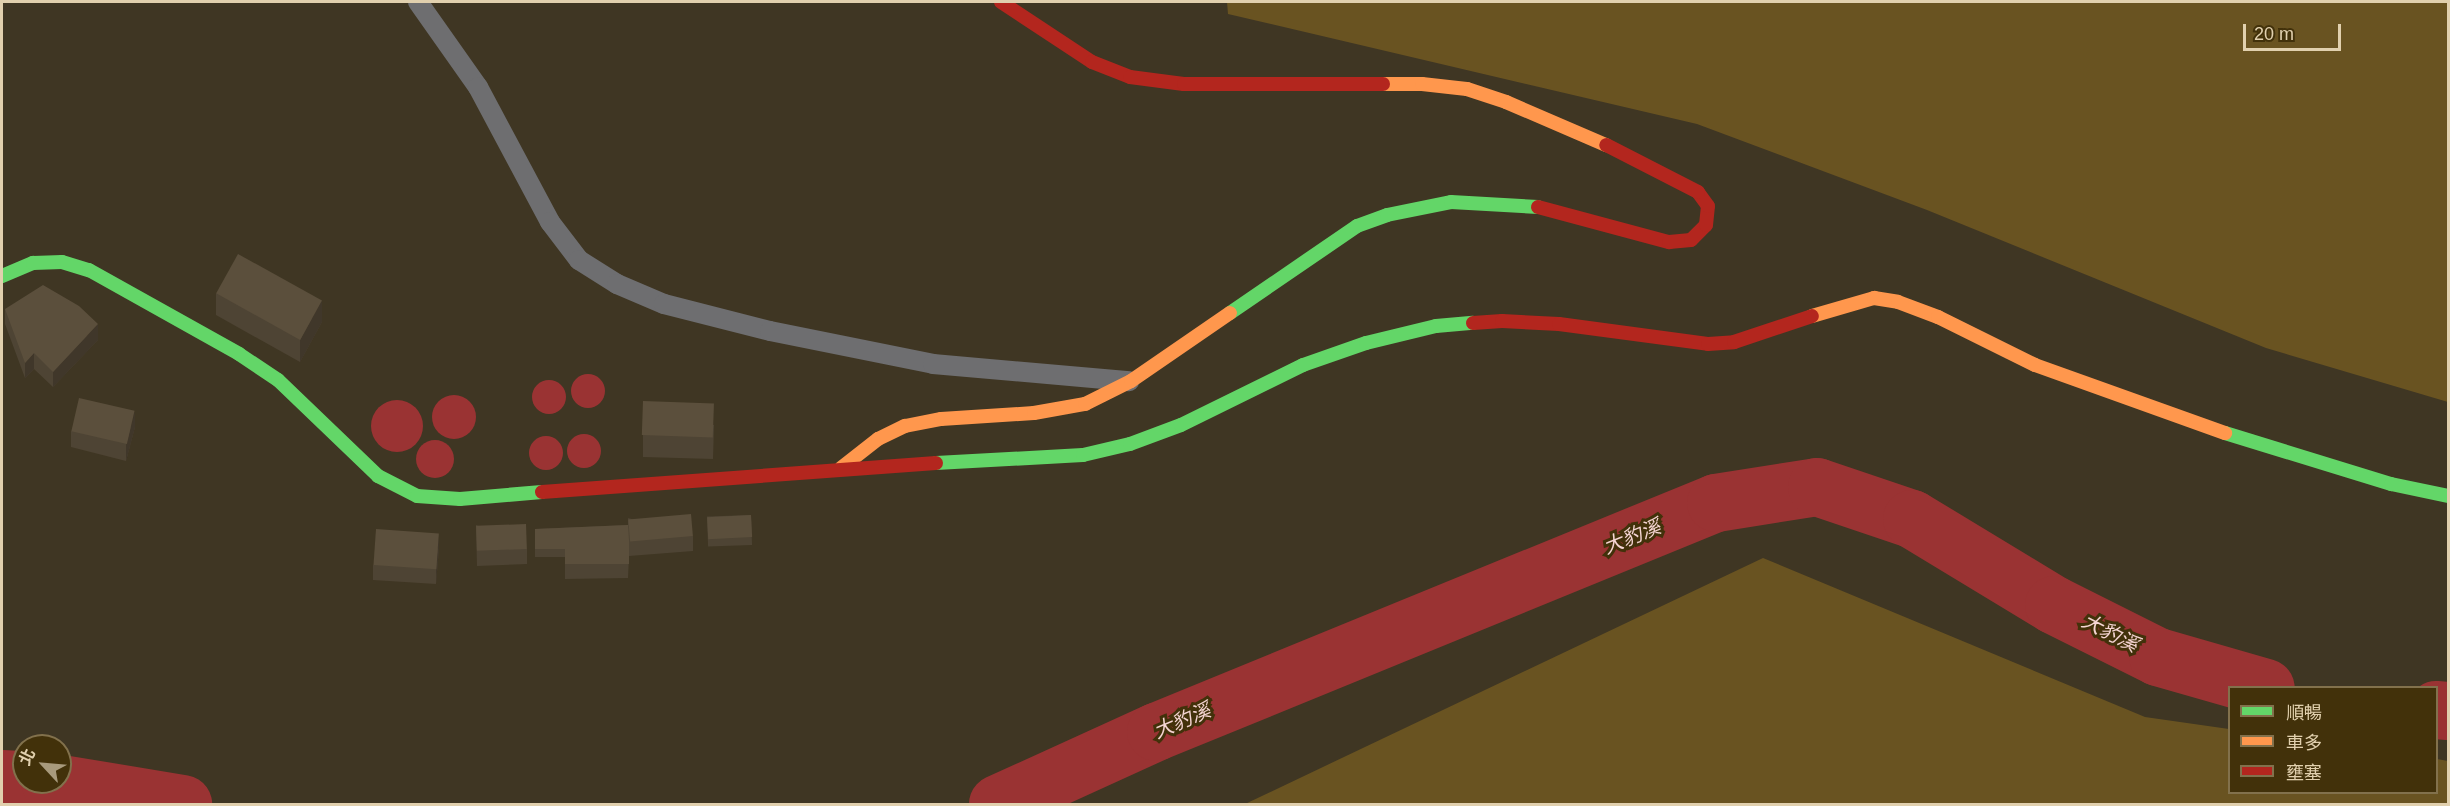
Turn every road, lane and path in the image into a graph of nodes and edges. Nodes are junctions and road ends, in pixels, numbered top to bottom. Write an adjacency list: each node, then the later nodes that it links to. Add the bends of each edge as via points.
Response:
1 (418, 2): 4 (lane, via 478,87 550,222 579,260 617,284 664,304 770,331 933,364)
2 (1001, 2): 4 (street, via 1092,62 1130,77 1184,84 1422,84 1467,89 1628,155 1698,192 1708,206 1706,225 1692,240 1669,242 1534,206 1451,202 1387,215 1357,226)
3 (2, 276): 5 (street, via 33,263 62,262 89,270 278,380 378,476 417,496 460,498)
4 (1131, 381): 5 (street, via 1084,404 905,426 878,439)
5 (842, 468): 6 (street, via 1083,455 1121,447 1181,425 1303,365 1436,326 1502,321 1559,324 1707,344 1734,342 1874,298 1938,317 2035,364 2133,402 2307,460)
6 (2448, 496)

